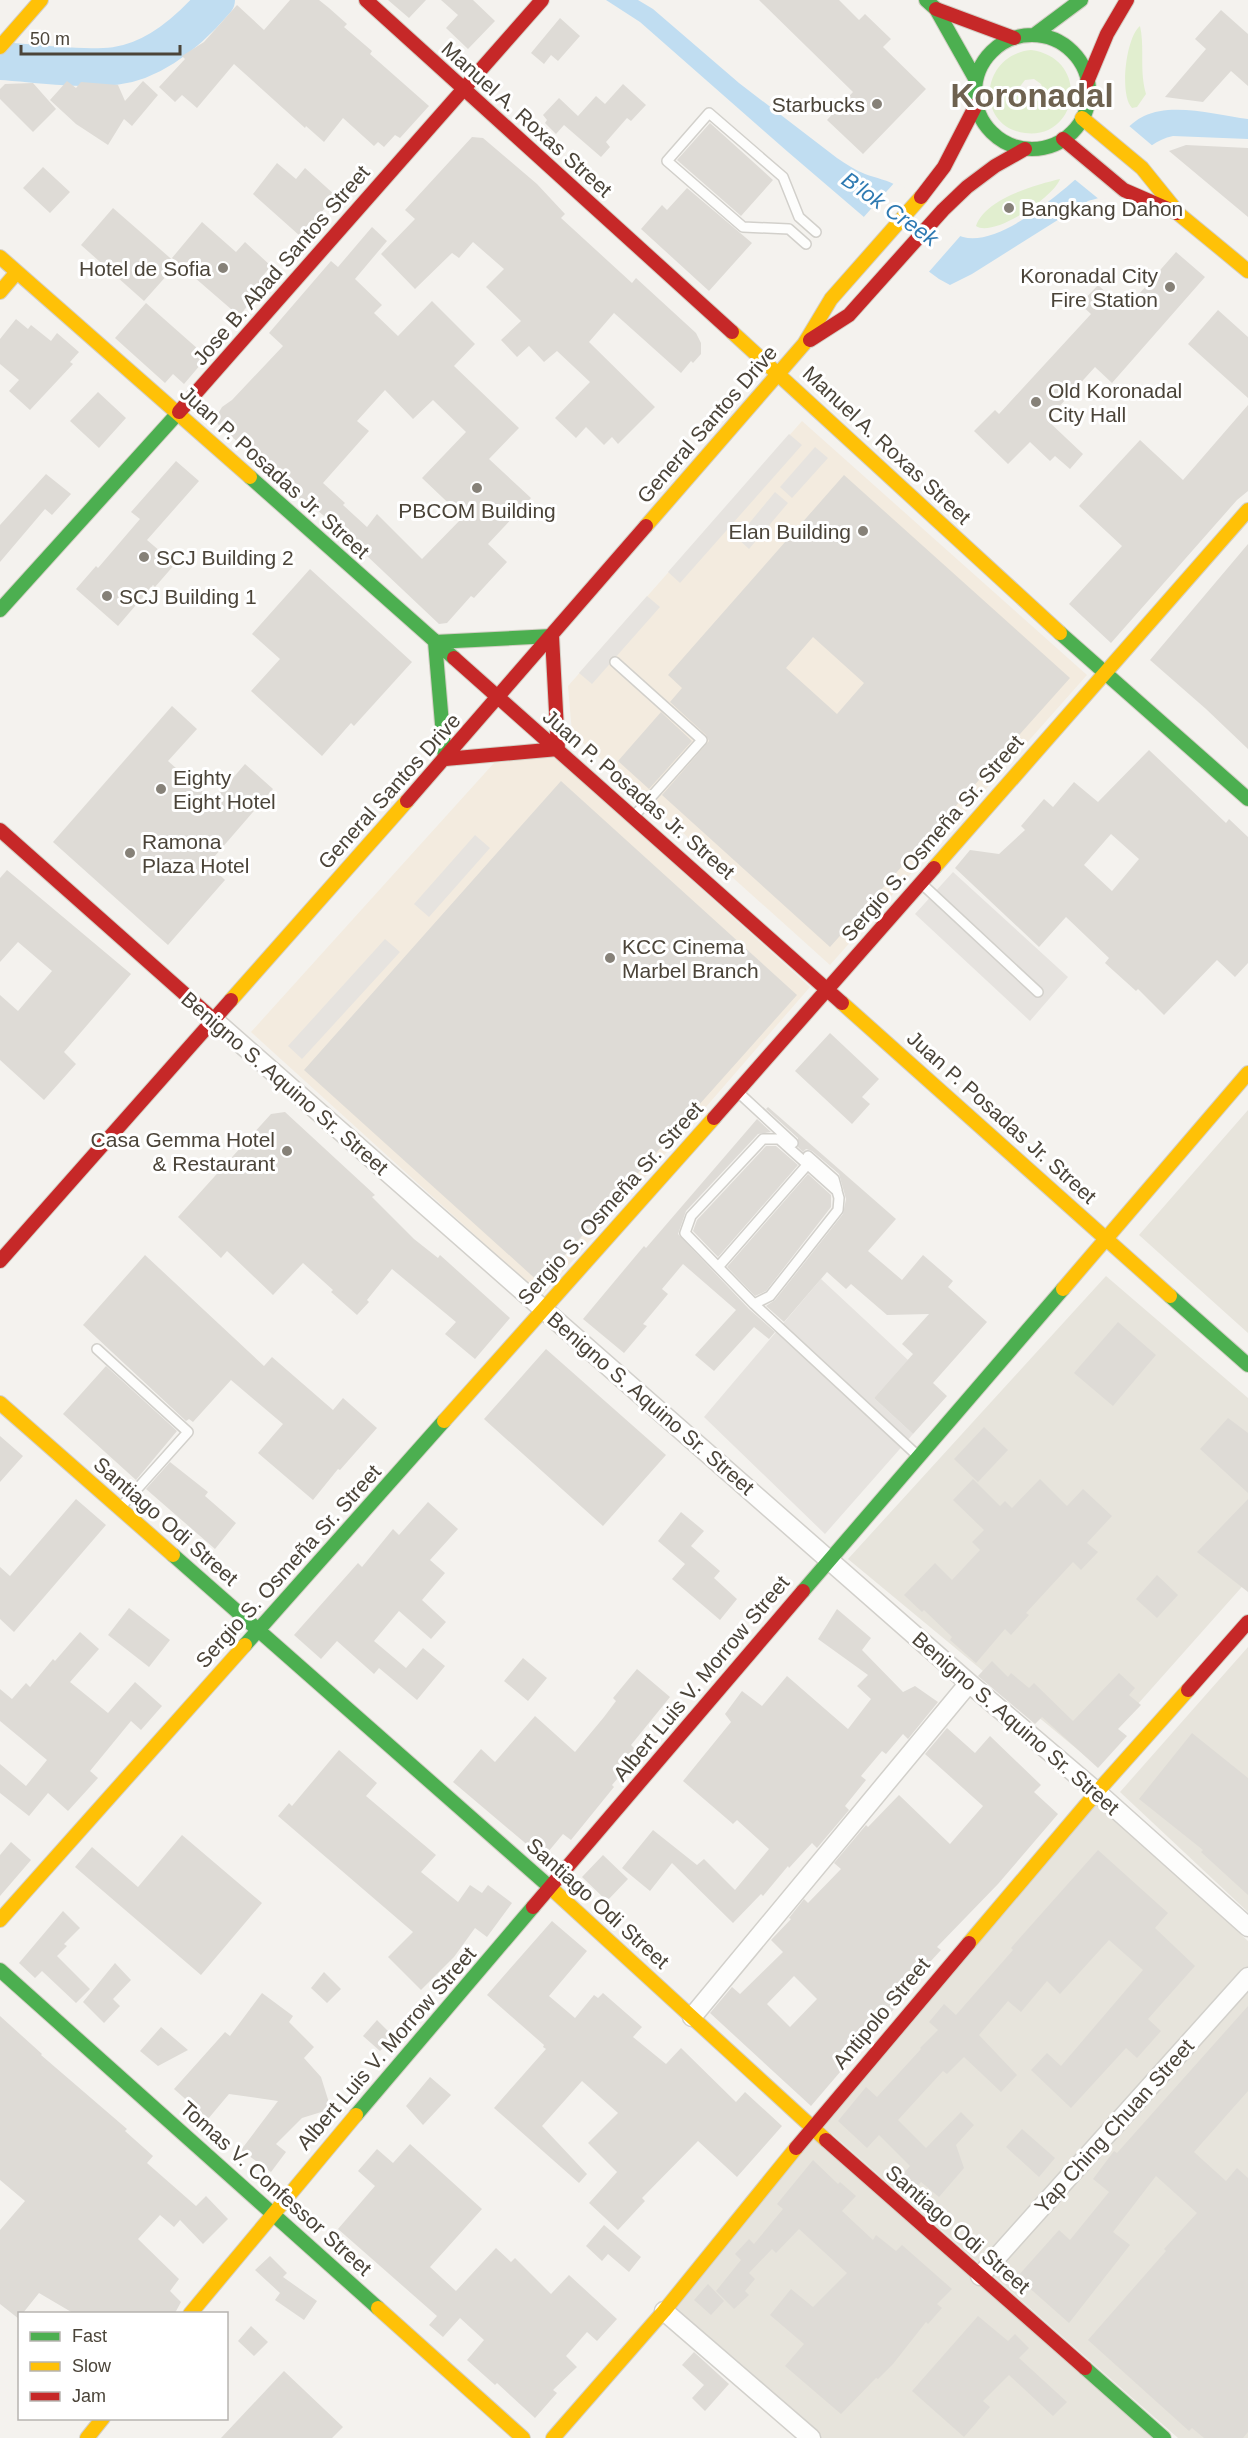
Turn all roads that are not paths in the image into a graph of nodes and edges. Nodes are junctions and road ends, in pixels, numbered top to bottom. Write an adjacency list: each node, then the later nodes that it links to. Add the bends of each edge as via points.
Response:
1 (41, 0): 9 (main road)
2 (366, 0): 12 (main road, Manuel A. Roxas Street)
3 (543, 0): 12 (main road, Jose B. Abad Santos Street)
4 (1081, 0): 7 (main road)
5 (1127, 0): 11 (main road, via 1107,34)
6 (931, 4): 8 (main road); 10 (main road)
7 (1034, 35): 8 (main road); 11 (main road, via 1065,46 1080,62)
8 (1014, 38): 10 (main road, via 989,54)
9 (0, 47)
10 (976, 80): 13 (main road)
11 (1087, 82): 14 (main road, via 1088,100)
12 (463, 89): 25 (main road, Manuel A. Roxas Street); 26 (main road, Jose B. Abad Santos Street)
13 (976, 105): 16 (main road, via 984,123 998,138); 24 (main road, General Santos Drive, via 954,152 924,194 831,298)
14 (1082, 118): 15 (main road); 17 (main road, via 1142,168)
15 (1063, 139): 16 (main road, via 1041,148); 17 (main road, via 1124,190)
16 (1025, 148): 24 (main road, General Santos Drive, via 981,176 943,210 849,315)
17 (1180, 215): 21 (main road)
18 (816, 232): 19 (lane, via 799,218 783,177 709,113 667,161 743,227 789,229)
19 (806, 244)
20 (0, 257): 22 (main road, Juan P. Posadas Jr. Street)
21 (1248, 271)
22 (17, 272): 23 (main road); 26 (main road, Juan P. Posadas Jr. Street)
23 (0, 292)
24 (804, 344): 25 (main road, General Santos Drive)
25 (778, 374): 29 (main road, General Santos Drive); 32 (main road, Manuel A. Roxas Street)
26 (177, 414): 28 (main road, Jose B. Abad Santos Street); 30 (main road, Juan P. Posadas Jr. Street)
27 (1248, 510): 32 (main road, Sergio S. Osmeña Sr. Street)
28 (0, 610)
29 (552, 636): 30 (main road); 33 (main road, General Santos Drive); 34 (main road)
30 (435, 642): 33 (main road, Juan P. Posadas Jr. Street); 35 (main road)
31 (615, 662): 37 (lane, via 702,740)
32 (1103, 673): 36 (main road, Manuel A. Roxas Street); 39 (main road, Sergio S. Osmeña Sr. Street)
33 (498, 698): 34 (main road, Juan P. Posadas Jr. Street); 35 (main road, General Santos Drive)
34 (558, 749): 35 (main road); 37 (main road, Juan P. Posadas Jr. Street)
35 (445, 759): 42 (main road, General Santos Drive)
36 (1248, 799)
37 (634, 817): 40 (main road, Juan P. Posadas Jr. Street)
38 (0, 830): 42 (main road, Benigno S. Aquino Sr. Street)
39 (921, 883): 40 (main road, Sergio S. Osmeña Sr. Street); 41 (lane)
40 (828, 990): 44 (main road, Sergio S. Osmeña Sr. Street); 47 (main road, Juan P. Posadas Jr. Street)
41 (1038, 992)
42 (214, 1020): 48 (main road, General Santos Drive); 51 (street, Benigno S. Aquino Sr. Street)
43 (1248, 1073): 47 (main road, Albert Luis V. Morrow Street)
44 (738, 1091): 46 (lane, via 834,1179); 51 (main road, Sergio S. Osmeña Sr. Street)
45 (808, 1164): 46 (lane); 49 (lane); 49 (lane, via 779,1139 763,1139 691,1216 685,1233)
46 (837, 1191): 50 (lane, via 838,1210 770,1296)
47 (1108, 1238): 53 (main road, Juan P. Posadas Jr. Street); 55 (main road, Albert Luis V. Morrow Street)
48 (0, 1262)
49 (719, 1266): 50 (lane)
50 (754, 1304): 55 (lane)
51 (544, 1309): 57 (street, Benigno S. Aquino Sr. Street); 59 (main road, Sergio S. Osmeña Sr. Street)
52 (97, 1349): 56 (lane, via 188,1432)
53 (1248, 1365)
54 (0, 1403): 56 (main road, Santiago Odi Street)
55 (918, 1456): 57 (main road, Albert Luis V. Morrow Street)
56 (120, 1508): 59 (main road, Santiago Odi Street)
57 (830, 1559): 60 (street, Benigno S. Aquino Sr. Street); 62 (main road, Albert Luis V. Morrow Street)
58 (1248, 1622): 61 (main road, Antipolo Street)
59 (259, 1630): 62 (main road, Santiago Odi Street); 63 (main road, Sergio S. Osmeña Sr. Street)
60 (969, 1683): 61 (street, Benigno S. Aquino Sr. Street); 67 (street)
61 (1097, 1792): 64 (street, Benigno S. Aquino Sr. Street); 68 (main road, Antipolo Street)
62 (550, 1888): 67 (main road, Santiago Odi Street); 69 (main road, Albert Luis V. Morrow Street)
63 (0, 1920)
64 (1248, 1927)
65 (0, 1970): 69 (main road, Tomas V. Confessor Street)
66 (1248, 1977): 70 (street, Yap Ching Chuan Street)
67 (692, 2017): 68 (main road, Santiago Odi Street)
68 (812, 2128): 70 (main road, Santiago Odi Street); 71 (main road, Antipolo Street)
69 (272, 2213): 72 (main road, Albert Luis V. Morrow Street); 75 (main road, Tomas V. Confessor Street)
70 (980, 2276): 78 (main road, Santiago Odi Street)
71 (664, 2311): 76 (main road, Antipolo Street); 77 (street)
72 (191, 2312)
73 (101, 2420): 74 (main road)
74 (87, 2438)
75 (524, 2438)
76 (553, 2438)
77 (811, 2438)
78 (1164, 2438)

